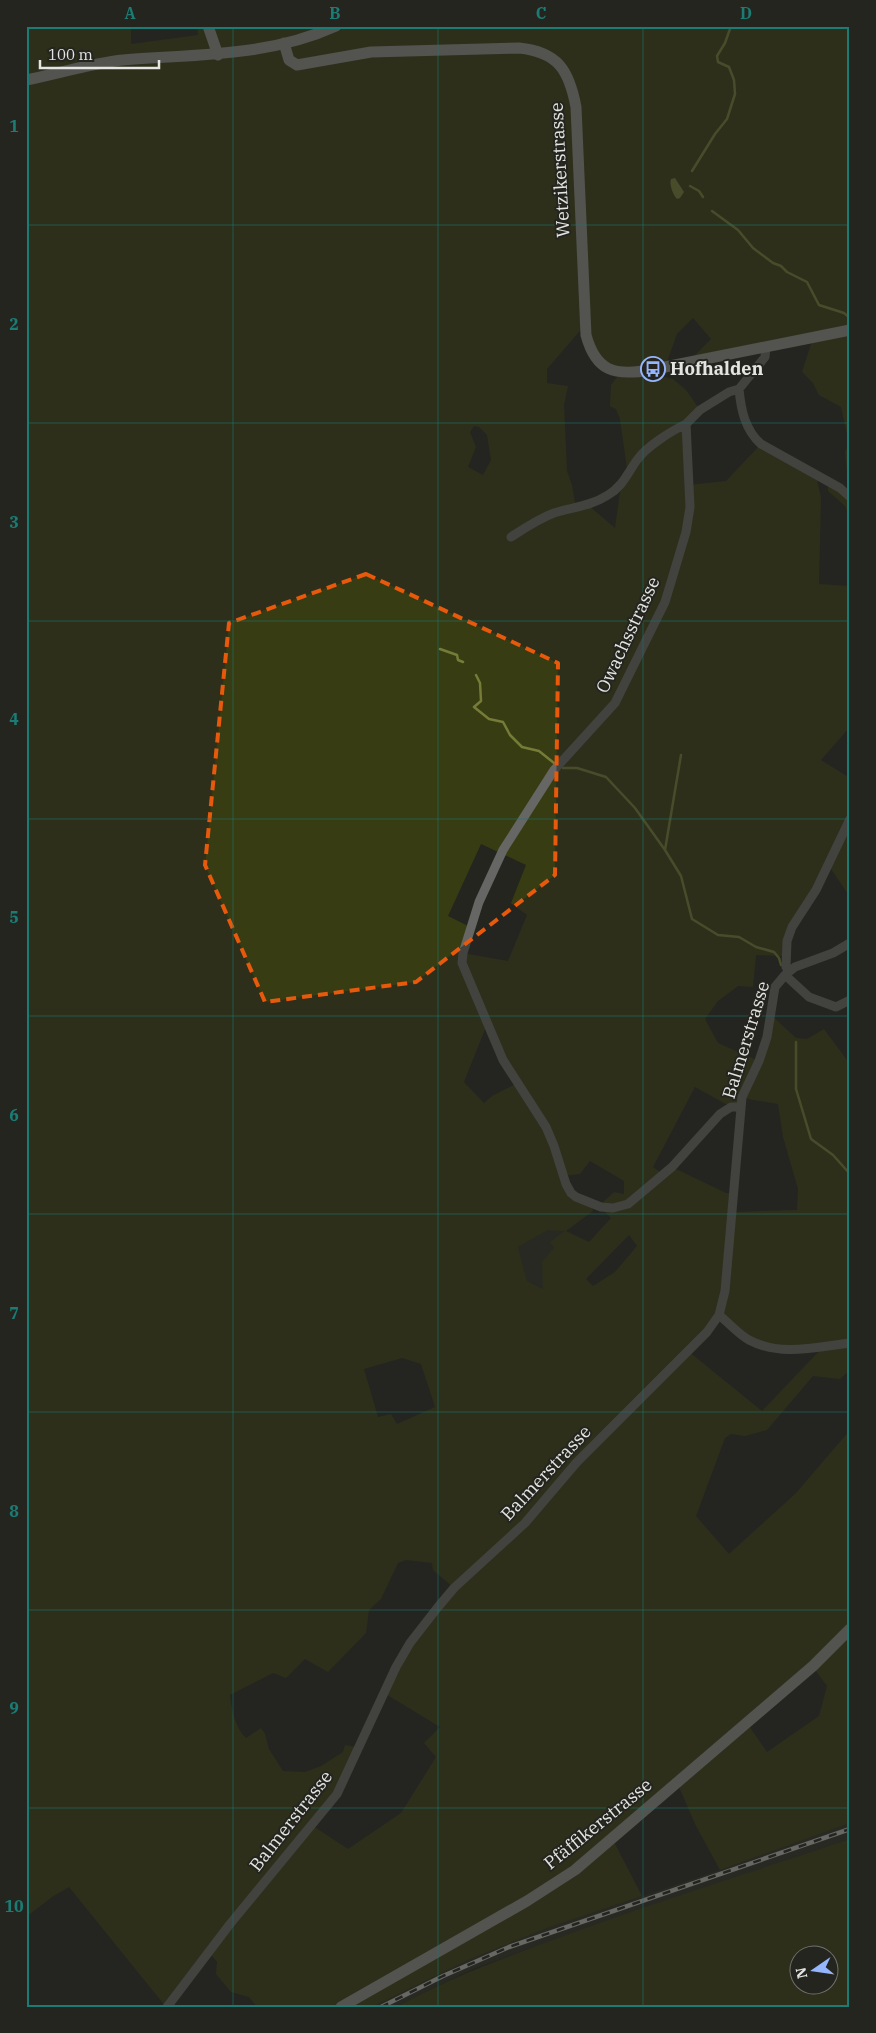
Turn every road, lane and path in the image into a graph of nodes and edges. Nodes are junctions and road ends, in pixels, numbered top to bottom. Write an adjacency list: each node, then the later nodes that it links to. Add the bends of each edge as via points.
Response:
1 (208, 26): 4 (street)
2 (336, 26): 3 (street)
3 (284, 43): 4 (street); 7 (street, Wetzikerstrasse, via 289,60 297,65 371,52 488,48 529,49 551,58 567,74 576,107 585,325 594,357 611,371 632,373)
4 (218, 55): 5 (street, via 120,60)
5 (26, 80)
6 (850, 330): 7 (street, Wetzikerstrasse)
7 (766, 347): 8 (street, via 765,357)
8 (739, 389): 9 (street, via 700,410); 10 (street, via 745,421 754,438)
9 (686, 424): 11 (street, via 676,428 637,460 621,485 608,495 588,505 536,521); 16 (street, Owachsstrasse, via 690,507 665,602 615,703 554,770 503,850 470,926 462,963 503,1060 546,1128 566,1184 576,1197 601,1207 628,1204 672,1167 720,1114 731,1107)
10 (850, 497)
11 (511, 537)
12 (850, 819): 14 (street, via 816,890 786,940)
13 (850, 943): 14 (street, Balmerstrasse)
14 (787, 973): 15 (street, via 809,997 836,1007); 16 (street, Balmerstrasse, via 775,987 767,1037 744,1091)
15 (850, 1000)
16 (741, 1107): 17 (street, Balmerstrasse, via 725,1291)
17 (719, 1315): 18 (street, via 750,1341 771,1348 794,1350); 20 (street, Balmerstrasse, via 707,1332 576,1462 525,1522 438,1607 396,1667 337,1794 224,1930)
18 (850, 1342)
19 (850, 1629): 21 (street, Pfäffikerstrasse, via 813,1666 575,1870 527,1901)
20 (167, 2007)
21 (341, 2007)

